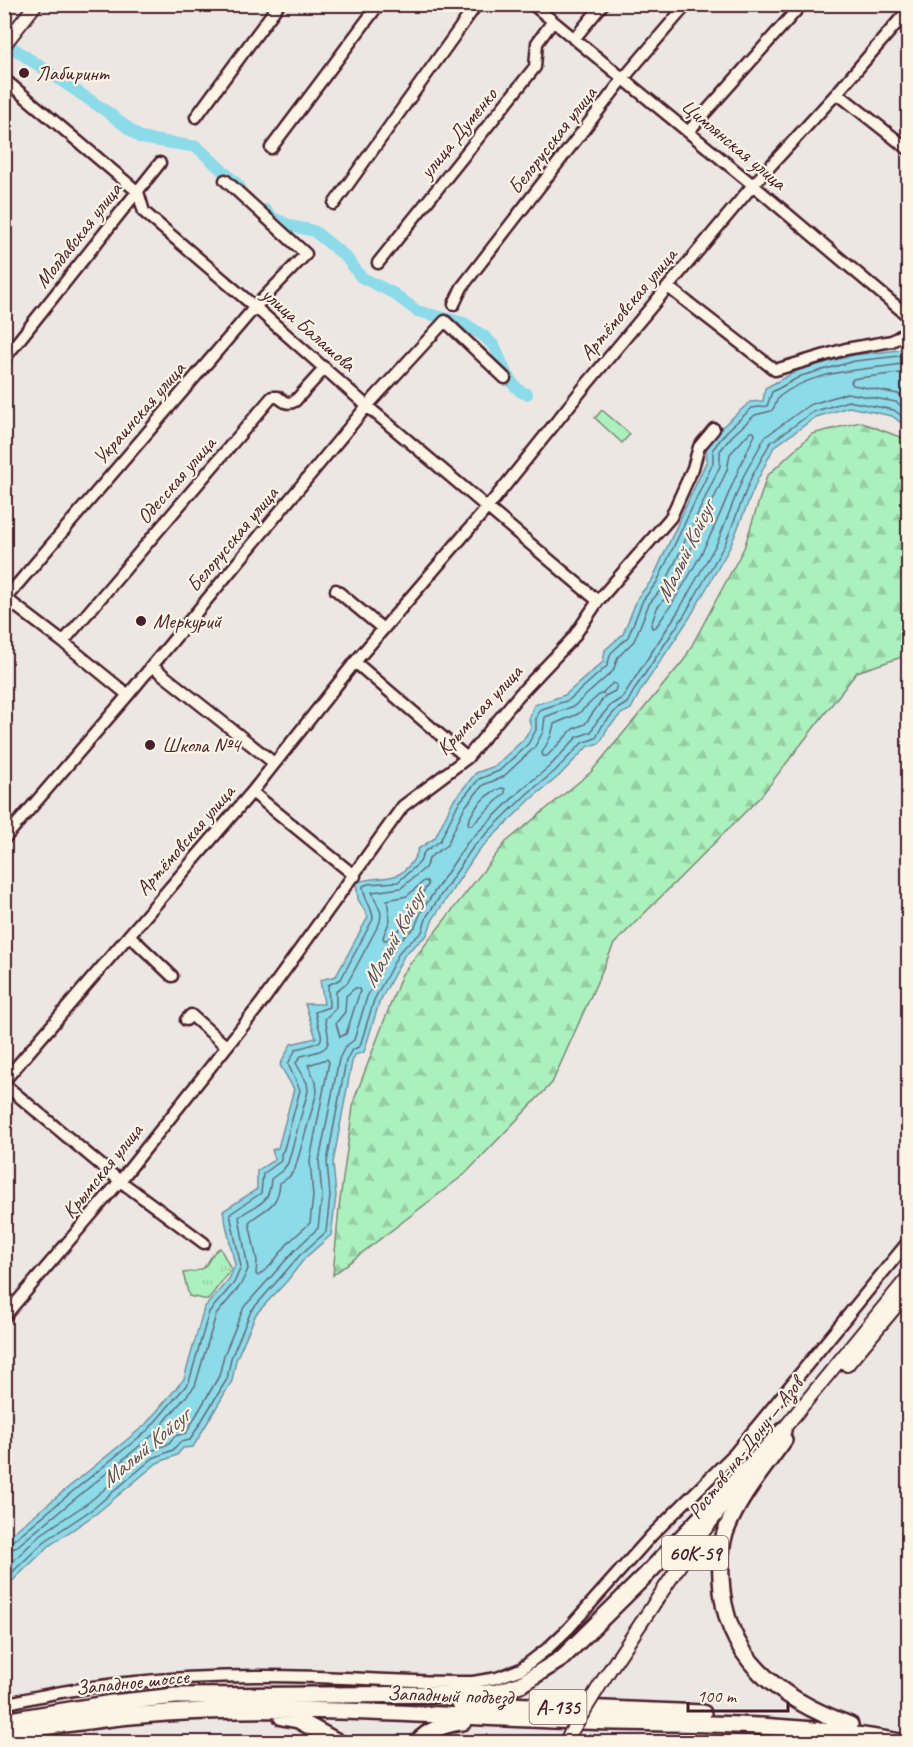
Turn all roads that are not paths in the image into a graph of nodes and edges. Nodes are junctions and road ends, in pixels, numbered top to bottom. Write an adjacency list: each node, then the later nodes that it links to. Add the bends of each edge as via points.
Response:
1 (36, 4): 12 (main road)
2 (279, 4): 16 (street)
3 (379, 4): 18 (street)
4 (477, 4): 24 (street)
5 (532, 4): 10 (street, Цимлянская улица)
6 (603, 4): 11 (street)
7 (687, 4): 13 (street, Белорусская улица)
8 (802, 4): 17 (street)
9 (909, 10): 15 (street, Артёмовская улица)
10 (553, 21): 11 (street, Цимлянская улица); 25 (street, улица Думенко, via 537,43 535,67)
11 (574, 39): 13 (street, Цимлянская улица)
12 (4, 45)
13 (623, 79): 17 (street, Цимлянская улица); 27 (street, Белорусская улица, via 462,287)
14 (4, 80): 23 (street, улица Балашова)
15 (837, 93): 19 (street); 22 (street, Артёмовская улица)
16 (196, 117)
17 (688, 132): 22 (street, Цимлянская улица)
18 (271, 148)
19 (909, 149)
20 (160, 163): 23 (street, Молдавская улица)
21 (225, 180): 28 (street, Украинская улица, via 306,254)
22 (753, 185): 26 (street, Артёмовская улица); 29 (street, Цимлянская улица)
23 (138, 192): 28 (street, улица Балашова, via 144,212); 31 (street, Молдавская улица)
24 (334, 204)
25 (378, 262)
26 (668, 287): 30 (street, via 775,370 846,349 892,341); 36 (street, Артёмовская улица)
27 (454, 304)
28 (255, 307): 32 (street, улица Балашова); 38 (street, Украинская улица)
29 (909, 316)
30 (909, 331)
31 (4, 359)
32 (325, 368): 34 (street, улица Балашова); 41 (street, Одесская улица, via 295,401 272,397)
33 (505, 378): 34 (street, Белорусская улица, via 445,321)
34 (367, 406): 36 (street, улица Балашова); 43 (street, Белорусская улица)
35 (714, 429): 39 (street, Крымская улица, via 699,447 671,517)
36 (488, 507): 39 (street, улица Балашова); 40 (street, Артёмовская улица)
37 (336, 590): 40 (street)
38 (5, 598): 41 (street)
39 (598, 601): 45 (street, Крымская улица, via 573,638)
40 (383, 629): 42 (street, Артёмовская улица)
41 (63, 642): 44 (street)
42 (355, 662): 45 (street); 46 (street, Артёмовская улица)
43 (152, 666): 44 (street, Белорусская улица); 46 (street)
44 (128, 695): 48 (street, Белорусская улица)
45 (467, 758): 49 (street, Крымская улица, via 403,806)
46 (274, 764): 47 (street, Артёмовская улица)
47 (252, 792): 49 (street); 50 (street, Артёмовская улица)
48 (4, 839)
49 (355, 876): 53 (street, Крымская улица)
50 (129, 935): 51 (street); 54 (street, Артёмовская улица)
51 (172, 976)
52 (186, 1020): 53 (street, via 191,1015)
53 (226, 1046): 55 (street, Крымская улица)
54 (4, 1082): 55 (street)
55 (120, 1181): 57 (street); 60 (street, Крымская улица)
56 (909, 1242): 64 (street, via 735,1453 652,1535 568,1629 521,1669 472,1682 202,1677 105,1686)
57 (204, 1243)
58 (909, 1277): 61 (main road, Ростов-на-Дону — Азов / 60К-59)
59 (909, 1292): 61 (main road, Ростов-на-Дону — Азов / 60К-59)
60 (4, 1317)
61 (786, 1432): 62 (main road, Ростов-на-Дону — Азов / 60К-59, via 696,1541); 63 (highway, via 561,1659 521,1684 498,1692 474,1694); 68 (highway, via 726,1529 720,1562 725,1614 752,1665 773,1685 796,1702)
62 (608, 1679): 73 (main road, Ростов-на-Дону — Азов / 60К-59, bridge); 74 (main road, Ростов-на-Дону — Азов / 60К-59)
63 (266, 1695): 67 (highway, Западное шоссе / А-135, via 176,1696); 68 (highway, Западный подъезд / А-135, via 697,1713)
64 (4, 1704)
65 (213, 1709): 66 (highway, Западный подъезд / А-135); 69 (highway, Западное шоссе / А-135, via 115,1717); 71 (highway, via 298,1720)
66 (559, 1720): 72 (highway, via 454,1723 436,1729); 75 (highway, Западный подъезд / А-135, via 774,1725)
67 (4, 1721)
68 (850, 1725): 70 (highway, Западный подъезд / А-135)
69 (4, 1734)
70 (909, 1735)
71 (338, 1743)
72 (418, 1743)
73 (565, 1743)
74 (572, 1743)
75 (900, 1743)

